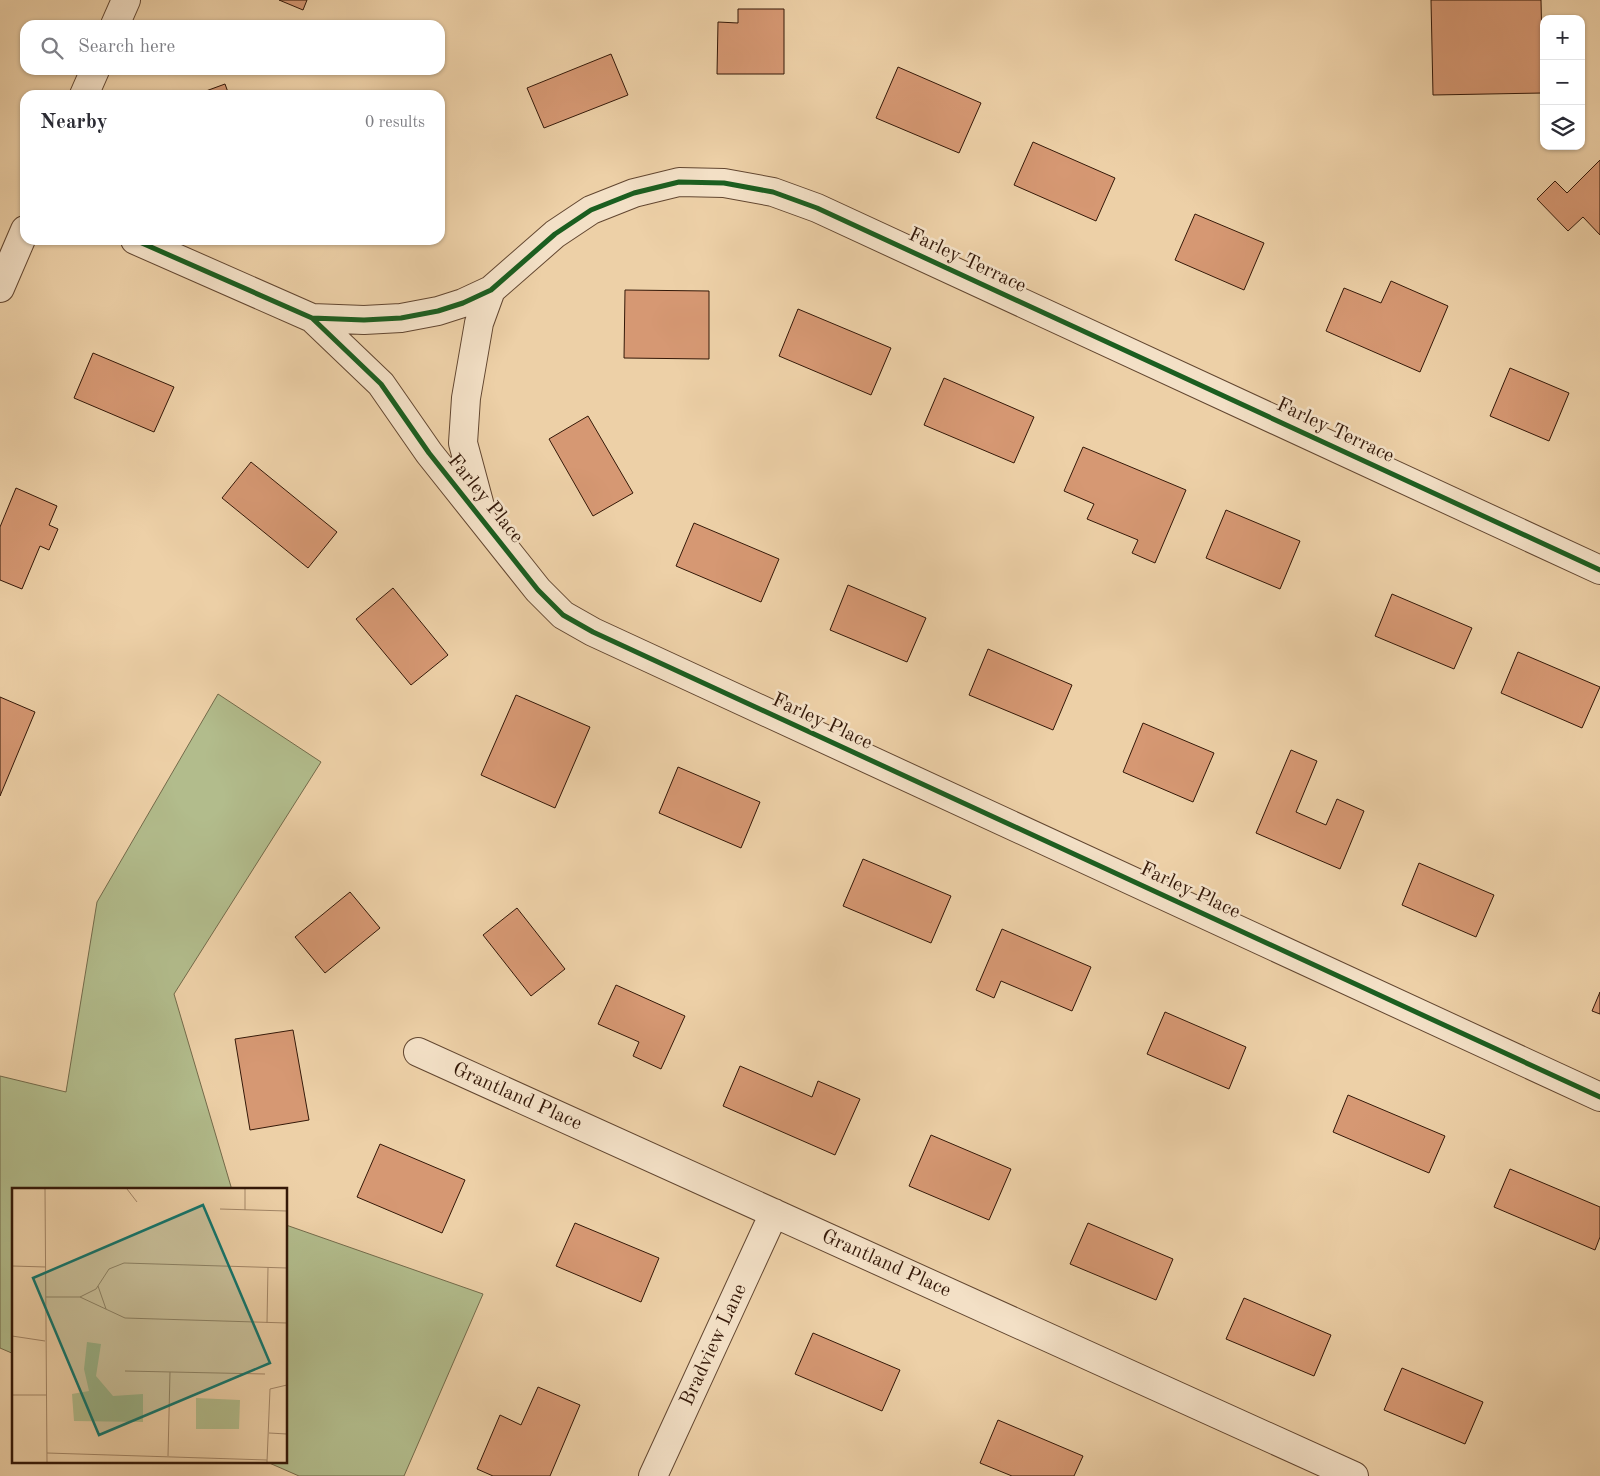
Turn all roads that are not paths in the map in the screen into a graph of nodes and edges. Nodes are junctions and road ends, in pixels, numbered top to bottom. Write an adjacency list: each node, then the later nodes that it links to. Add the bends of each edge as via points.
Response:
1 (126, 0): 2 (street)
2 (117, 20)
3 (93, 75): 4 (street)
4 (86, 90)
5 (20, 242): 7 (street)
6 (145, 245): 9 (street, Farley Place)
7 (0, 288)
8 (492, 290): 9 (street, Farley Terrace, via 438,311 401,318); 10 (street, via 479,323 466,398 463,443); 11 (street, Farley Terrace, via 555,234 591,210 634,193 679,182 724,182 773,192 817,208)
9 (312, 318): 10 (street, Farley Place, via 381,384 429,453)
10 (484, 521): 13 (street, Farley Place, via 538,590 563,615 593,632)
11 (1600, 570)
12 (418, 1052): 14 (street, Grantland Place)
13 (1600, 1097)
14 (774, 1213): 15 (street, Bradview Lane); 16 (street, Grantland Place)
15 (653, 1476)
16 (1354, 1476)

